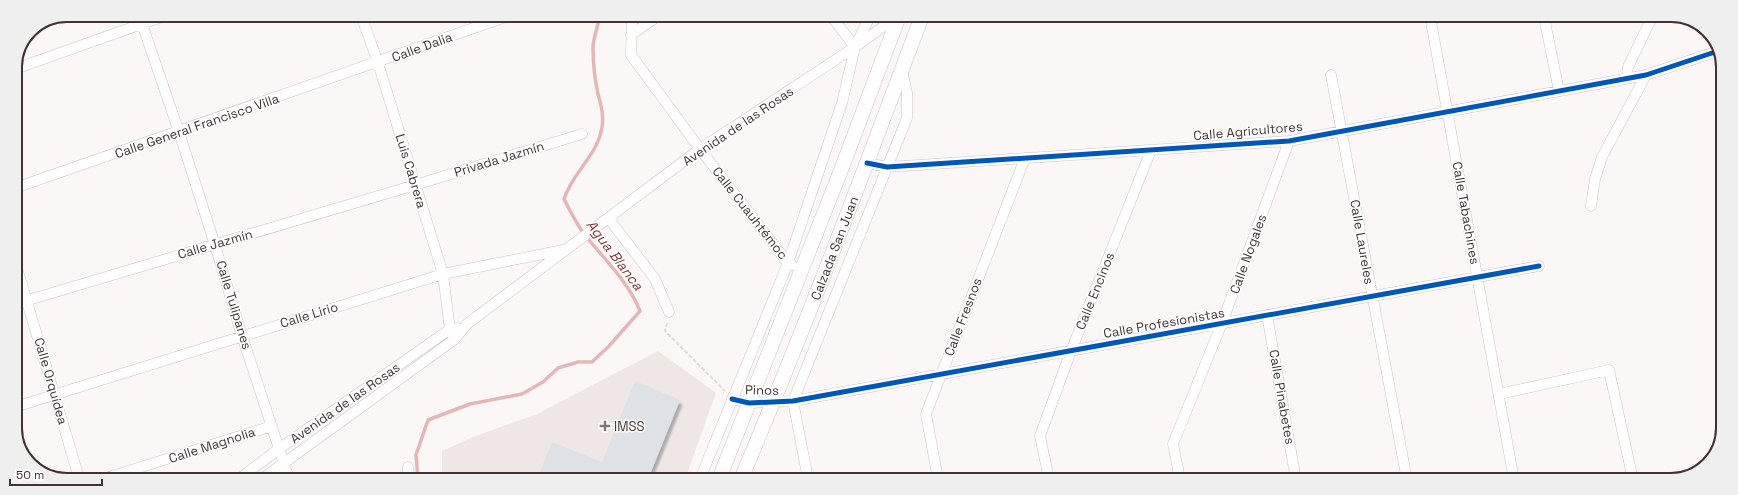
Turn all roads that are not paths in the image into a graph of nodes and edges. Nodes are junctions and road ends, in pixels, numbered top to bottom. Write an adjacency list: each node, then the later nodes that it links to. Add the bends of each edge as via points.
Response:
1 (135, 22): 19 (street)
2 (141, 22): 27 (street, Calle Tulipanes)
3 (363, 22): 18 (street, Luis Cabrera)
4 (494, 22): 18 (street, Calle Dalia)
5 (632, 22): 15 (street)
6 (649, 22): 15 (street)
7 (836, 22): 16 (street)
8 (867, 22): 16 (street)
9 (890, 22): 16 (street, Avenida de las Rosas)
10 (896, 22): 43 (main road, Calzada San Juan, via 844,165)
11 (920, 22): 20 (main road, Calzada San Juan)
12 (1431, 22): 25 (street, Calle Tabachines)
13 (1545, 22): 24 (street)
14 (1650, 22): 23 (street, via 1628,66)
15 (631, 35): 30 (street, Calle Cuauhtémoc, via 632,55)
16 (855, 47): 30 (street, Avenida de las Rosas); 41 (street, via 842,103)
17 (1714, 52): 22 (street, Calle Agricultores)
18 (378, 63): 27 (street, Calle General Francisco Villa); 35 (street, Luis Cabrera)
19 (22, 66)
20 (902, 70): 33 (main road, Calzada San Juan); 34 (street, via 908,118)
21 (1331, 75): 26 (street, Calle Laureles)
22 (1646, 75): 23 (street, Calle Agricultores); 37 (street, via 1602,157 1595,179)
23 (1627, 78): 24 (street, Calle Agricultores)
24 (1558, 91): 25 (street, Calle Agricultores)
25 (1447, 111): 26 (street, Calle Agricultores); 45 (street, Calle Tabachines)
26 (1342, 131): 29 (street, Calle Agricultores); 47 (street, Calle Laureles)
27 (179, 132): 36 (street, Calle General Francisco Villa); 39 (street, Calle Tulipanes)
28 (582, 134): 35 (street, Privada Jazmín)
29 (1289, 141): 31 (street, Calle Agricultores); 52 (street, Calle Nogales)
30 (700, 149): 38 (street, Avenida de las Rosas); 41 (street, Calle Cuauhtémoc)
31 (1151, 150): 32 (street, Calle Agricultores); 55 (street, Calle Encinos)
32 (1025, 158): 34 (street, Calle Agricultores); 56 (street, Calle Fresnos)
33 (867, 163): 34 (street, Calle Agricultores); 60 (main road, Calzada San Juan)
34 (887, 167): 61 (street)
35 (415, 185): 39 (street, Calle Jazmín); 44 (street, Luis Cabrera)
36 (22, 186)
37 (1591, 206)
38 (605, 221): 40 (street, Avenida de las Rosas); 50 (street, via 655,279)
39 (215, 244): 48 (street, Calle Jazmín); 54 (street, Calle Tulipanes)
40 (567, 249): 44 (street, Calle Lirio); 53 (street)
41 (788, 263): 43 (street, Calle Cuauhtémoc); 59 (street)
42 (1539, 266): 45 (street, Calle Profesionistas)
43 (801, 269): 62 (main road, Calzada San Juan)
44 (443, 274): 53 (street, Luis Cabrera); 54 (street, Calle Lirio)
45 (1477, 277): 47 (street, Calle Profesionistas); 57 (street, Calle Tabachines)
46 (22, 282): 48 (street, Calle Orquídea)
47 (1372, 296): 51 (street, Calle Profesionistas); 82 (street, Calle Laureles)
48 (28, 300): 49 (street, Calle Jazmín); 58 (street, Calle Orquídea)
49 (22, 302)
50 (669, 312)
51 (1267, 315): 52 (street, Calle Profesionistas); 81 (street, Calle Pinabetes)
52 (1222, 323): 55 (street, Calle Profesionistas); 80 (street, Calle Nogales, via 1173,444)
53 (453, 334): 65 (street, Avenida de las Rosas); 66 (street, Avenida de las Rosas)
54 (242, 336): 58 (street, Calle Lirio); 64 (street, Calle Tulipanes)
55 (1071, 351): 56 (street, Calle Profesionistas); 79 (street, Calle Encinos, via 1040,436)
56 (940, 374): 61 (street, Calle Profesionistas); 78 (street, Calle Fresnos, via 926,414)
57 (1499, 394): 83 (street, Calle Tabachines); 84 (street, via 1609,370)
58 (54, 396): 63 (street, Calle Lirio); 68 (street, Calle Orquídea)
59 (732, 399): 62 (street, Pinos); 74 (street)
60 (774, 401): 61 (street, Pinos); 62 (street, Pinos); 76 (main road, Calzada San Juan)
61 (793, 401): 77 (street)
62 (749, 403): 75 (main road, Calzada San Juan)
63 (22, 405)
64 (272, 426): 65 (street, Calle Tulipanes); 69 (street, Calle Magnolia)
65 (280, 448): 66 (street, Calle Tulipanes); 70 (street, Avenida de las Rosas)
66 (284, 462): 71 (street, Avenida de las Rosas); 72 (street, Calle Tulipanes)
67 (408, 467): 73 (street)
68 (77, 473)
69 (122, 473)
70 (247, 473)
71 (269, 473)
72 (287, 473)
73 (408, 473)
74 (702, 473)
75 (721, 473)
76 (744, 473)
77 (807, 473)
78 (937, 473)
79 (1048, 473)
80 (1179, 473)
81 (1295, 473)
82 (1407, 473)
83 (1513, 473)
84 (1631, 473)

